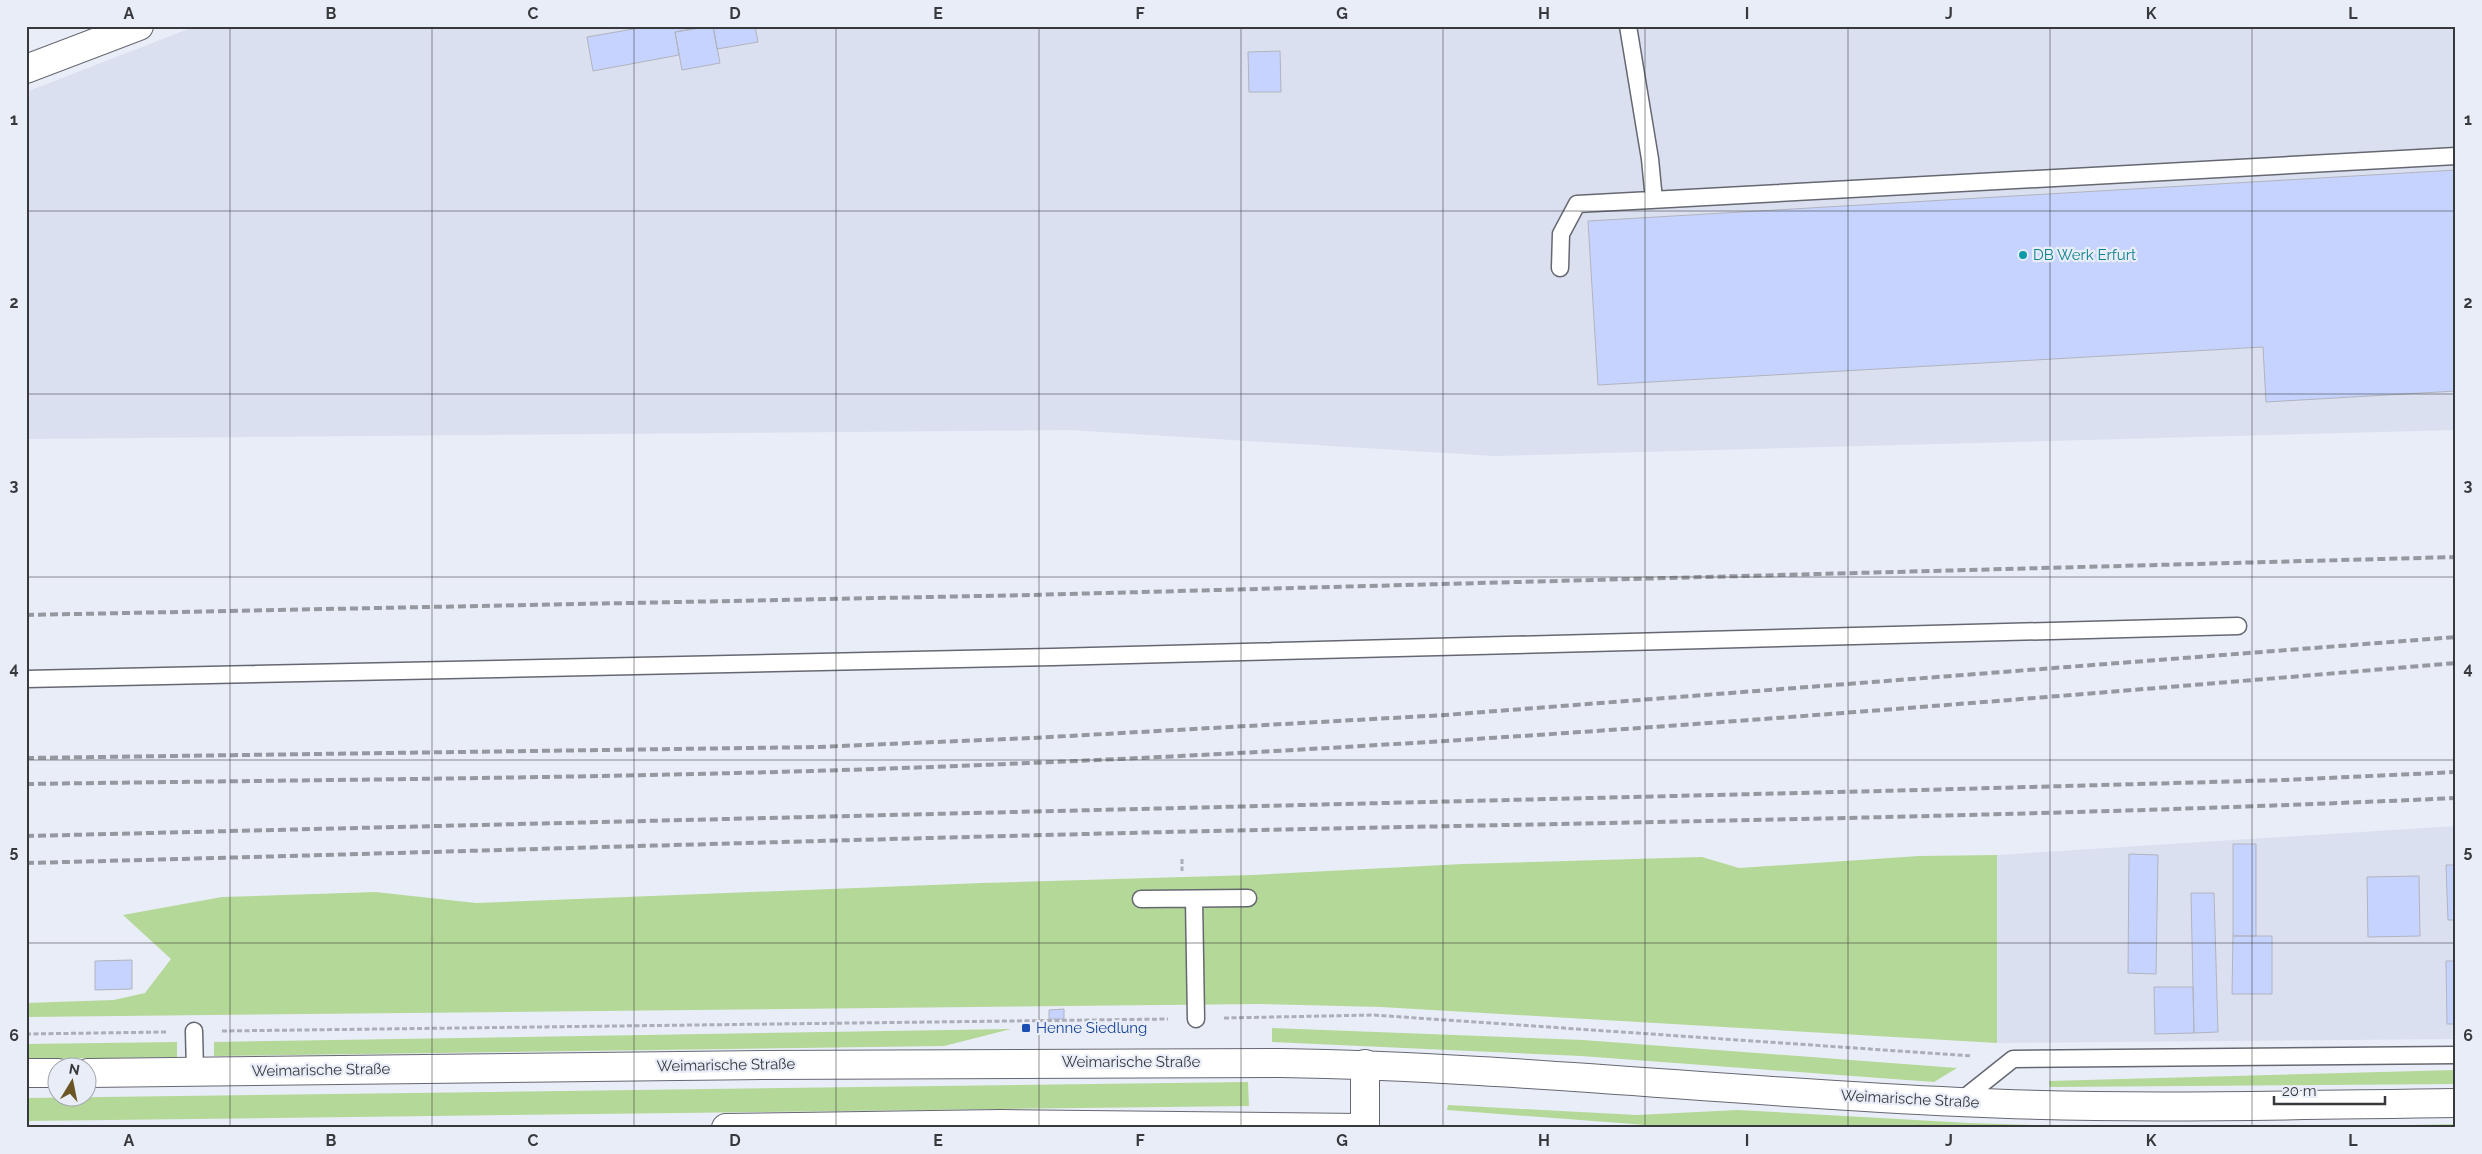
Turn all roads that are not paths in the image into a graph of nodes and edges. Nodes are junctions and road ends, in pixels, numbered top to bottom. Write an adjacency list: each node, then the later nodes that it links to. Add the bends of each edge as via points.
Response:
1 (138, 26): 3 (main road)
2 (1628, 26): 5 (lane)
3 (26, 70)
4 (2456, 156): 5 (lane)
5 (1654, 200): 6 (lane, via 1577,204 1561,234)
6 (1560, 268)
7 (2238, 626): 8 (lane)
8 (26, 679)
9 (1248, 898): 11 (lane)
10 (1141, 899): 11 (lane)
11 (1194, 899): 12 (lane)
12 (1196, 1019)
13 (194, 1031): 16 (lane)
14 (2456, 1055): 20 (lane, via 2014,1059)
15 (1365, 1064): 16 (main road, Weimarische Straße, via 1065,1062); 20 (main road, Weimarische Straße); 24 (main road)
16 (196, 1071): 17 (main road, Weimarische Straße)
17 (98, 1072)
18 (26, 1073): 19 (main road)
19 (48, 1073)
20 (1959, 1102): 21 (main road, Weimarische Straße, via 2148,1106)
21 (2456, 1103)
22 (726, 1128): 23 (main road, via 1001,1124)
23 (1361, 1128)
24 (1365, 1128)

